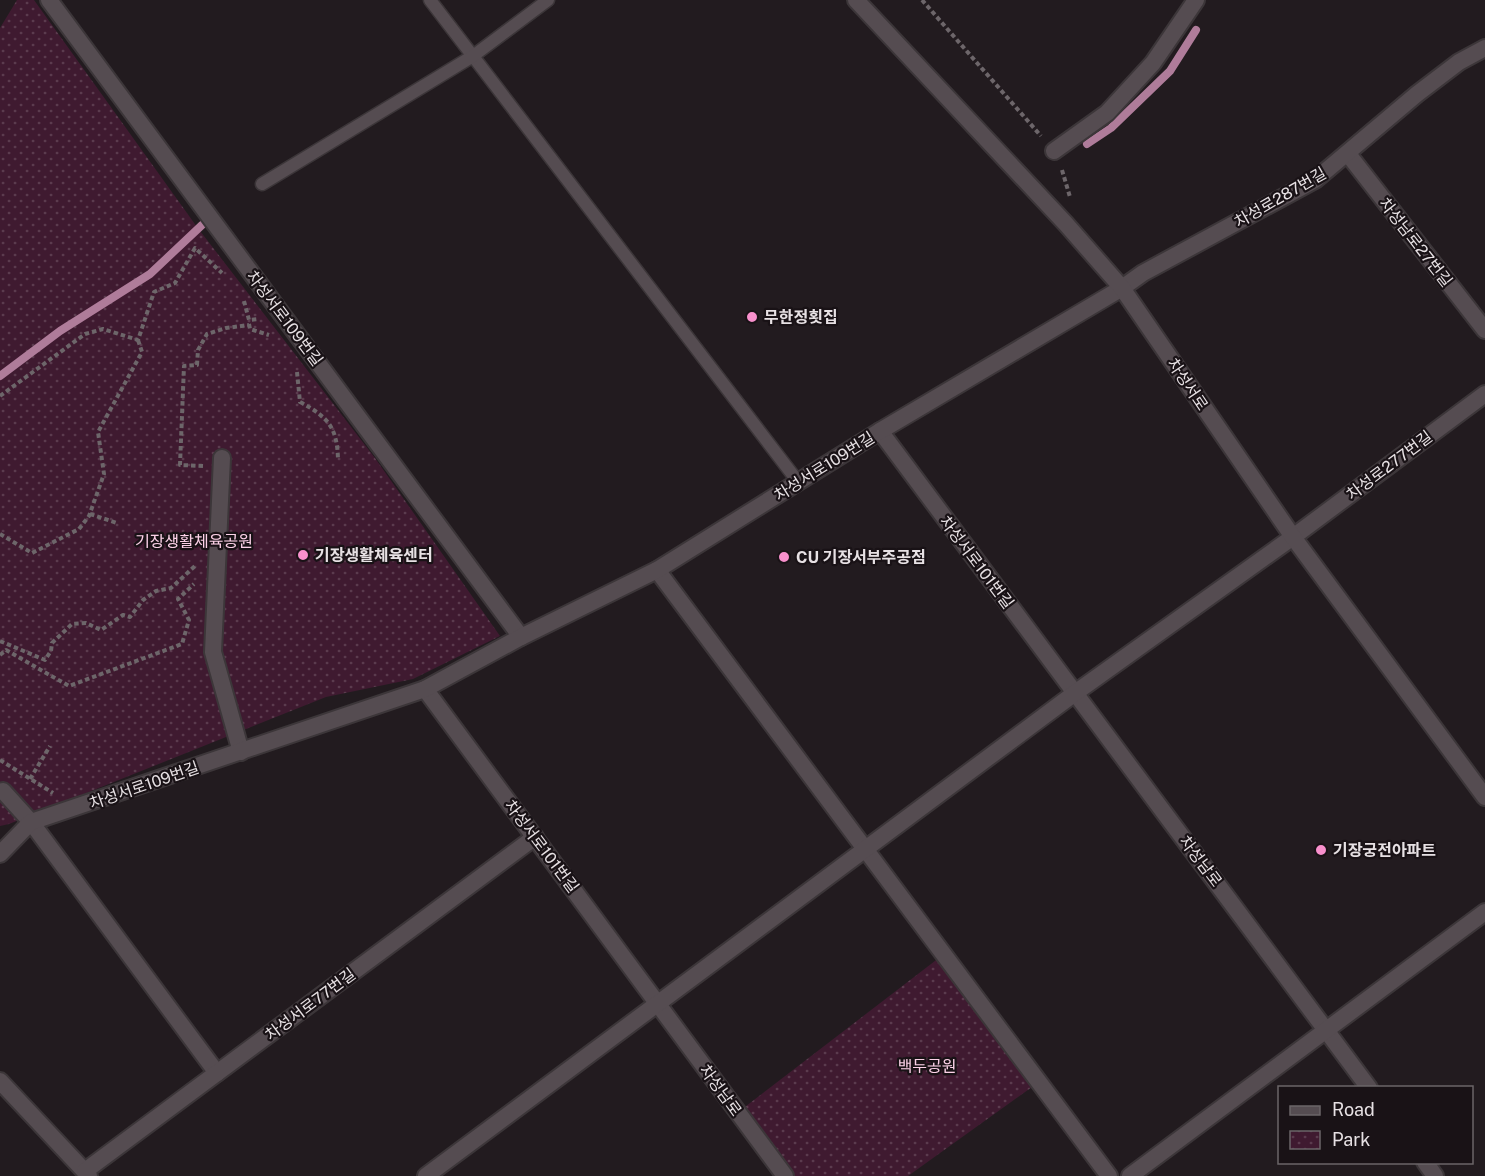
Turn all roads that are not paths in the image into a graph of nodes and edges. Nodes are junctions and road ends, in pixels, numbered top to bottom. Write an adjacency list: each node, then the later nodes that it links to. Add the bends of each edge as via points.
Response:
1 (49, 0): 19 (street, 차성서로109번길)
2 (430, 0): 7 (lane)
3 (548, 0): 7 (lane)
4 (856, 0): 11 (street, 차성서로)
5 (1196, 0): 8 (street, via 1153,63 1107,113)
6 (1485, 48): 9 (street, 차성로287번길, via 1417,94)
7 (473, 56): 10 (lane); 16 (lane)
8 (1054, 151)
9 (1348, 154): 11 (street, 차성로287번길, via 1316,180); 12 (street, 차성남로27번길)
10 (262, 184)
11 (1122, 288): 14 (street, 차성서로109번길); 17 (street, 차성서로)
12 (1485, 330)
13 (1485, 394): 17 (street, 차성로277번길)
14 (880, 431): 16 (street, 차성서로109번길); 21 (street, 차성서로101번길)
15 (222, 462): 22 (street, via 213,652)
16 (799, 483): 18 (street, 차성서로109번길)
17 (1293, 537): 21 (street); 24 (street, 차성서로)
18 (657, 570): 19 (street, 차성서로109번길); 27 (street)
19 (521, 637): 20 (street, 차성서로109번길)
20 (425, 689): 22 (street, 차성서로109번길); 26 (street, 차성서로101번길)
21 (1075, 693): 27 (street); 31 (street, 차성남로)
22 (241, 752): 25 (street, 차성서로109번길)
23 (3, 791): 25 (street)
24 (1485, 797)
25 (31, 822): 28 (street, 차성서로109번길); 32 (street)
26 (535, 837): 30 (street, 차성서로101번길); 32 (street, 차성서로77번길)
27 (865, 849): 30 (street); 38 (street)
28 (0, 854)
29 (1485, 912): 31 (street)
30 (658, 1004): 36 (street); 37 (street, 차성남로)
31 (1326, 1030): 34 (street, 차성남로); 39 (street)
32 (217, 1073): 35 (street, 차성서로77번길)
33 (0, 1081): 35 (street, 차성서로77번길)
34 (1368, 1086)
35 (87, 1174)
36 (426, 1176)
37 (784, 1176)
38 (1109, 1176)
39 (1130, 1176)

